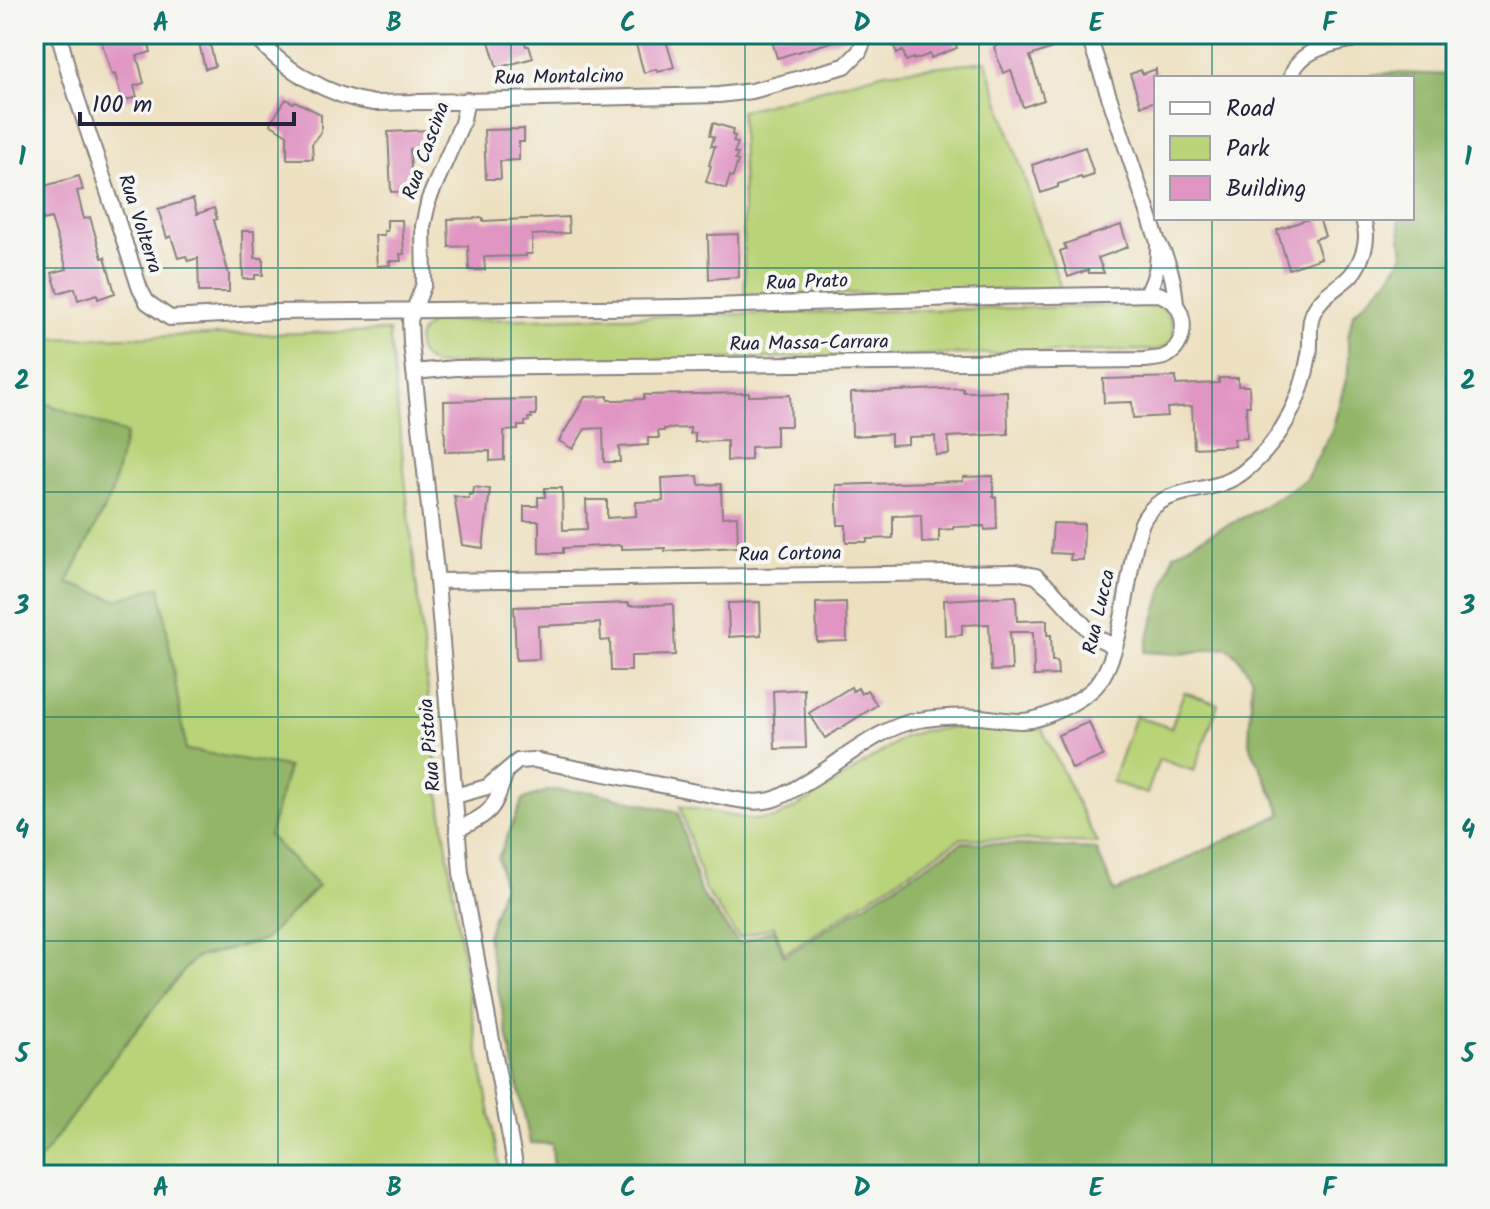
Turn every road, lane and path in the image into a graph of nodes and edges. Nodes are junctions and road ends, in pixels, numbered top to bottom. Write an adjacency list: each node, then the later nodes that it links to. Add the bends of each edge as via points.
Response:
1 (59, 34): 14 (street, Rua Volterra, via 140,289 159,312 170,318)
2 (254, 34): 9 (street, Rua Montalcino, via 308,80 338,95 374,103)
3 (863, 34): 9 (street, Rua Montalcino, via 859,52 845,66 752,91)
4 (1088, 34): 11 (street)
5 (1405, 34): 8 (street, via 1322,47 1297,63)
6 (1432, 34): 7 (street)
7 (1456, 35)
8 (1292, 76)
9 (467, 100): 14 (street, Rua Cascina, via 429,199 423,226 424,284)
10 (1363, 220): 17 (street, Rua Lucca, via 1362,255 1350,277 1329,292 1310,321 1310,353 1301,390 1283,429 1241,474 1220,486 1161,500 1142,521)
11 (1158, 242): 12 (street, via 1158,268); 13 (street, via 1172,273)
12 (1147, 294): 13 (street, Rua Prato); 14 (street, Rua Prato)
13 (1176, 304): 15 (street, Rua Massa-Carrara, via 1183,324 1173,351 1144,360)
14 (414, 310): 15 (street, Rua Pistoia)
15 (414, 372): 16 (street, Rua Pistoia)
16 (437, 581): 17 (street, Rua Cortona, via 1016,572 1036,576 1094,636); 19 (street, Rua Pistoia)
17 (1115, 647): 18 (street, Rua Lucca, via 1094,688 1066,708 1024,721 918,720 885,732 773,800 735,799 541,761 518,761)
18 (507, 770): 19 (street, Rua Lucca, via 487,787); 20 (street, via 497,802 486,816)
19 (455, 796): 20 (street, Rua Pistoia)
20 (457, 830): 21 (street, Rua Pistoia)
21 (517, 1175)

